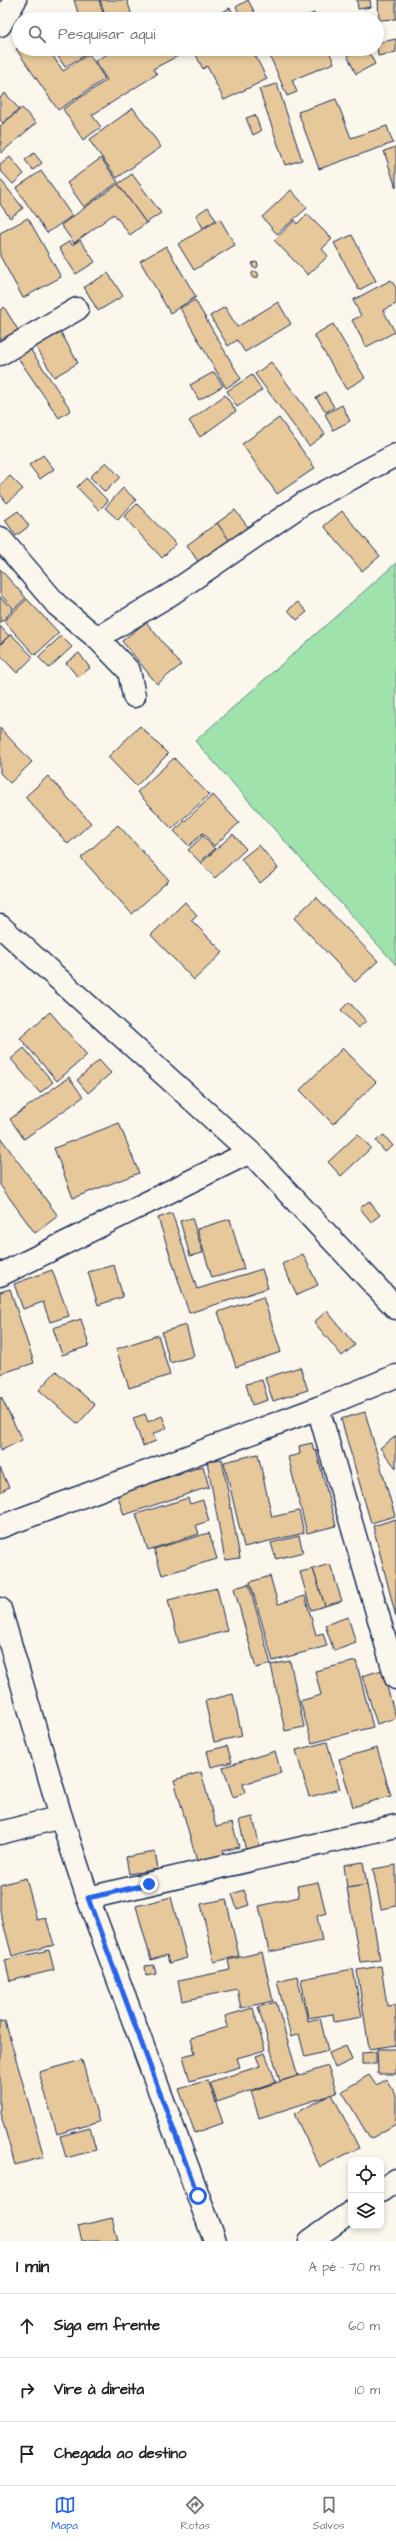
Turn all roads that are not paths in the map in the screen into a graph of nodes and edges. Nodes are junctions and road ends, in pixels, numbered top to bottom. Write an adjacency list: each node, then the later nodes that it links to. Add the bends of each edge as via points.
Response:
1 (16, 0): 2 (street)
2 (0, 25)
3 (77, 309): 4 (street)
4 (0, 354)
5 (396, 455): 7 (street, via 304,503 171,594)
6 (0, 538): 7 (street, via 56,605)
7 (97, 638): 8 (street, via 129,671)
8 (134, 696)
9 (0, 926): 10 (street)
10 (250, 1152): 11 (street); 12 (street)
11 (0, 1275)
12 (396, 1308)
13 (396, 1376): 14 (street)
14 (318, 1408): 15 (street); 18 (street)
15 (0, 1527)
16 (0, 1609): 17 (street)
17 (7, 1655): 19 (street)
18 (396, 1678)
19 (61, 1817): 21 (street); 22 (street)
20 (396, 1826): 22 (street)
21 (0, 1833)
22 (88, 1898): 26 (street)
23 (396, 2180): 24 (street)
24 (384, 2189)
25 (348, 2214): 27 (street)
26 (215, 2241)
27 (310, 2241)

